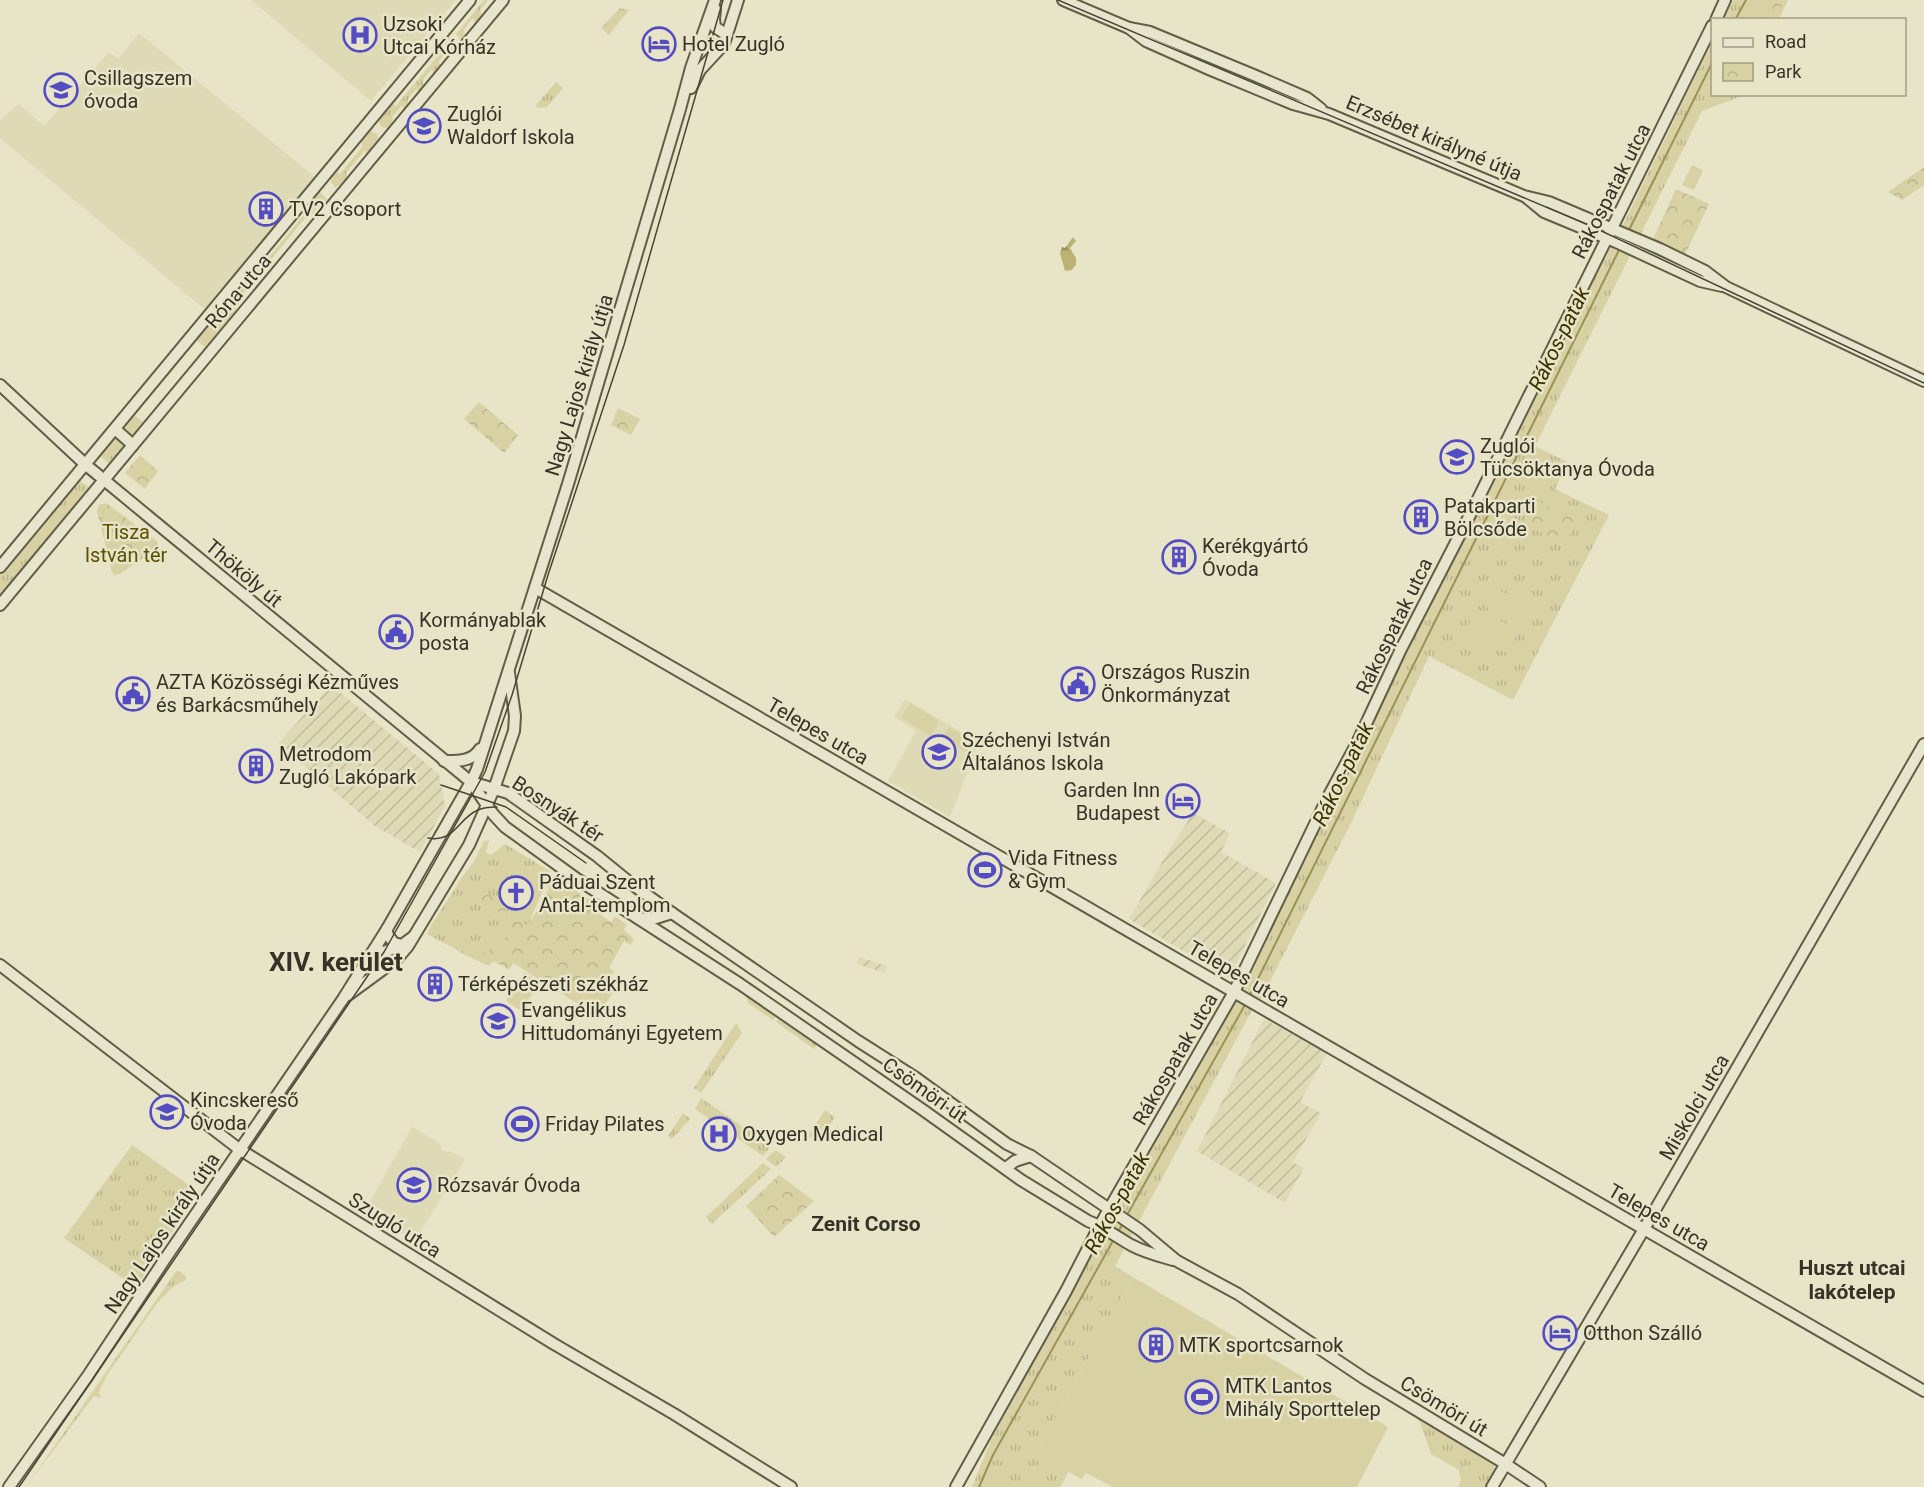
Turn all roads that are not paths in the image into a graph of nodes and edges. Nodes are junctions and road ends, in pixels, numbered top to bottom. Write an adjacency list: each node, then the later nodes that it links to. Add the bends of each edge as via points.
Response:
1 (470, 0): 14 (street, Róna utca)
2 (503, 0): 15 (street, Róna utca)
3 (716, 0): 9 (street, via 715,27); 10 (street, Nagy Lajos király útja)
4 (738, 0): 9 (street, Nagy Lajos király útja)
5 (1063, 0): 11 (street, Erzsébet királyné útja, via 1307,98 1329,114 1524,196 1544,212)
6 (1725, 0): 7 (street)
7 (1717, 18)
8 (1711, 30): 11 (street, Rákospatak utca)
9 (727, 35): 10 (street, Nagy Lajos király útja, via 722,47 695,78)
10 (680, 110): 19 (street, Nagy Lajos király útja)
11 (1614, 235): 12 (street, Erzsébet királyné útja, via 1705,270 1726,287); 38 (street, Rákospatak utca, via 1401,649)
12 (1924, 381)
13 (0, 385): 16 (street, Thököly út)
14 (115, 429): 15 (street); 16 (street, Róna utca)
15 (133, 445): 17 (street, Róna utca)
16 (86, 465): 17 (street, Thököly út); 18 (street, Róna utca)
17 (104, 480): 20 (street, Róna utca); 24 (street, Thököly út)
18 (0, 567)
19 (535, 588): 21 (street, Nagy Lajos király útja); 38 (street, Telepes utca)
20 (0, 605)
21 (509, 670): 22 (street, Nagy Lajos király útja); 26 (street, Nagy Lajos király útja, via 514,731)
22 (484, 744): 24 (street, via 472,758); 25 (street, Nagy Lajos király útja)
23 (1924, 744): 46 (street, Miskolci utca)
24 (444, 761): 25 (street, Thököly út)
25 (471, 782): 26 (street, Bosnyák tér); 27 (street, Bosnyák tér); 32 (street, Nagy Lajos király útja)
26 (494, 789): 27 (street, Nagy Lajos király útja); 30 (street, Bosnyák tér, via 508,794 596,855)
27 (488, 806): 28 (street, Bosnyák tér); 29 (street, Nagy Lajos király útja)
28 (505, 827): 29 (street, via 484,826); 31 (street, Bosnyák tér)
29 (469, 844): 33 (street, Nagy Lajos király útja)
30 (669, 917): 31 (street); 40 (street, Csömöri út, via 682,919)
31 (640, 919): 34 (street, Bosnyák tér)
32 (387, 929): 35 (street, via 390,941); 36 (street, Nagy Lajos király útja)
33 (418, 931): 35 (street); 39 (street, Nagy Lajos király útja, via 397,959)
34 (660, 932): 43 (street, Csömöri út)
35 (402, 945): 36 (street, via 384,952)
36 (374, 950): 39 (street, Nagy Lajos király útja)
37 (0, 965): 41 (street, Szugló utca)
38 (1238, 994): 44 (street, Rákospatak utca); 46 (street, Telepes utca)
39 (343, 999): 41 (street, Nagy Lajos király útja)
40 (1013, 1147): 42 (street, Csömöri út); 43 (street)
41 (239, 1149): 50 (street, Nagy Lajos király útja); 51 (street, Szugló utca)
42 (1031, 1156): 43 (street); 44 (street, Csömöri út)
43 (1006, 1168): 45 (street, Csömöri út)
44 (1112, 1212): 45 (street, Rákospatak utca); 47 (street, Csömöri út)
45 (1100, 1226): 47 (street, Csömöri út, via 1143,1251); 52 (street, Rákospatak utca)
46 (1644, 1230): 48 (street, Telepes utca); 49 (street, Miskolci utca)
47 (1177, 1261): 49 (street, Csömöri út, via 1238,1294)
48 (1924, 1391)
49 (1504, 1463): 53 (street, Miskolci utca); 54 (street, Csömöri út)
50 (9, 1487)
51 (791, 1487)
52 (956, 1487)
53 (1492, 1487)
54 (1540, 1487)

